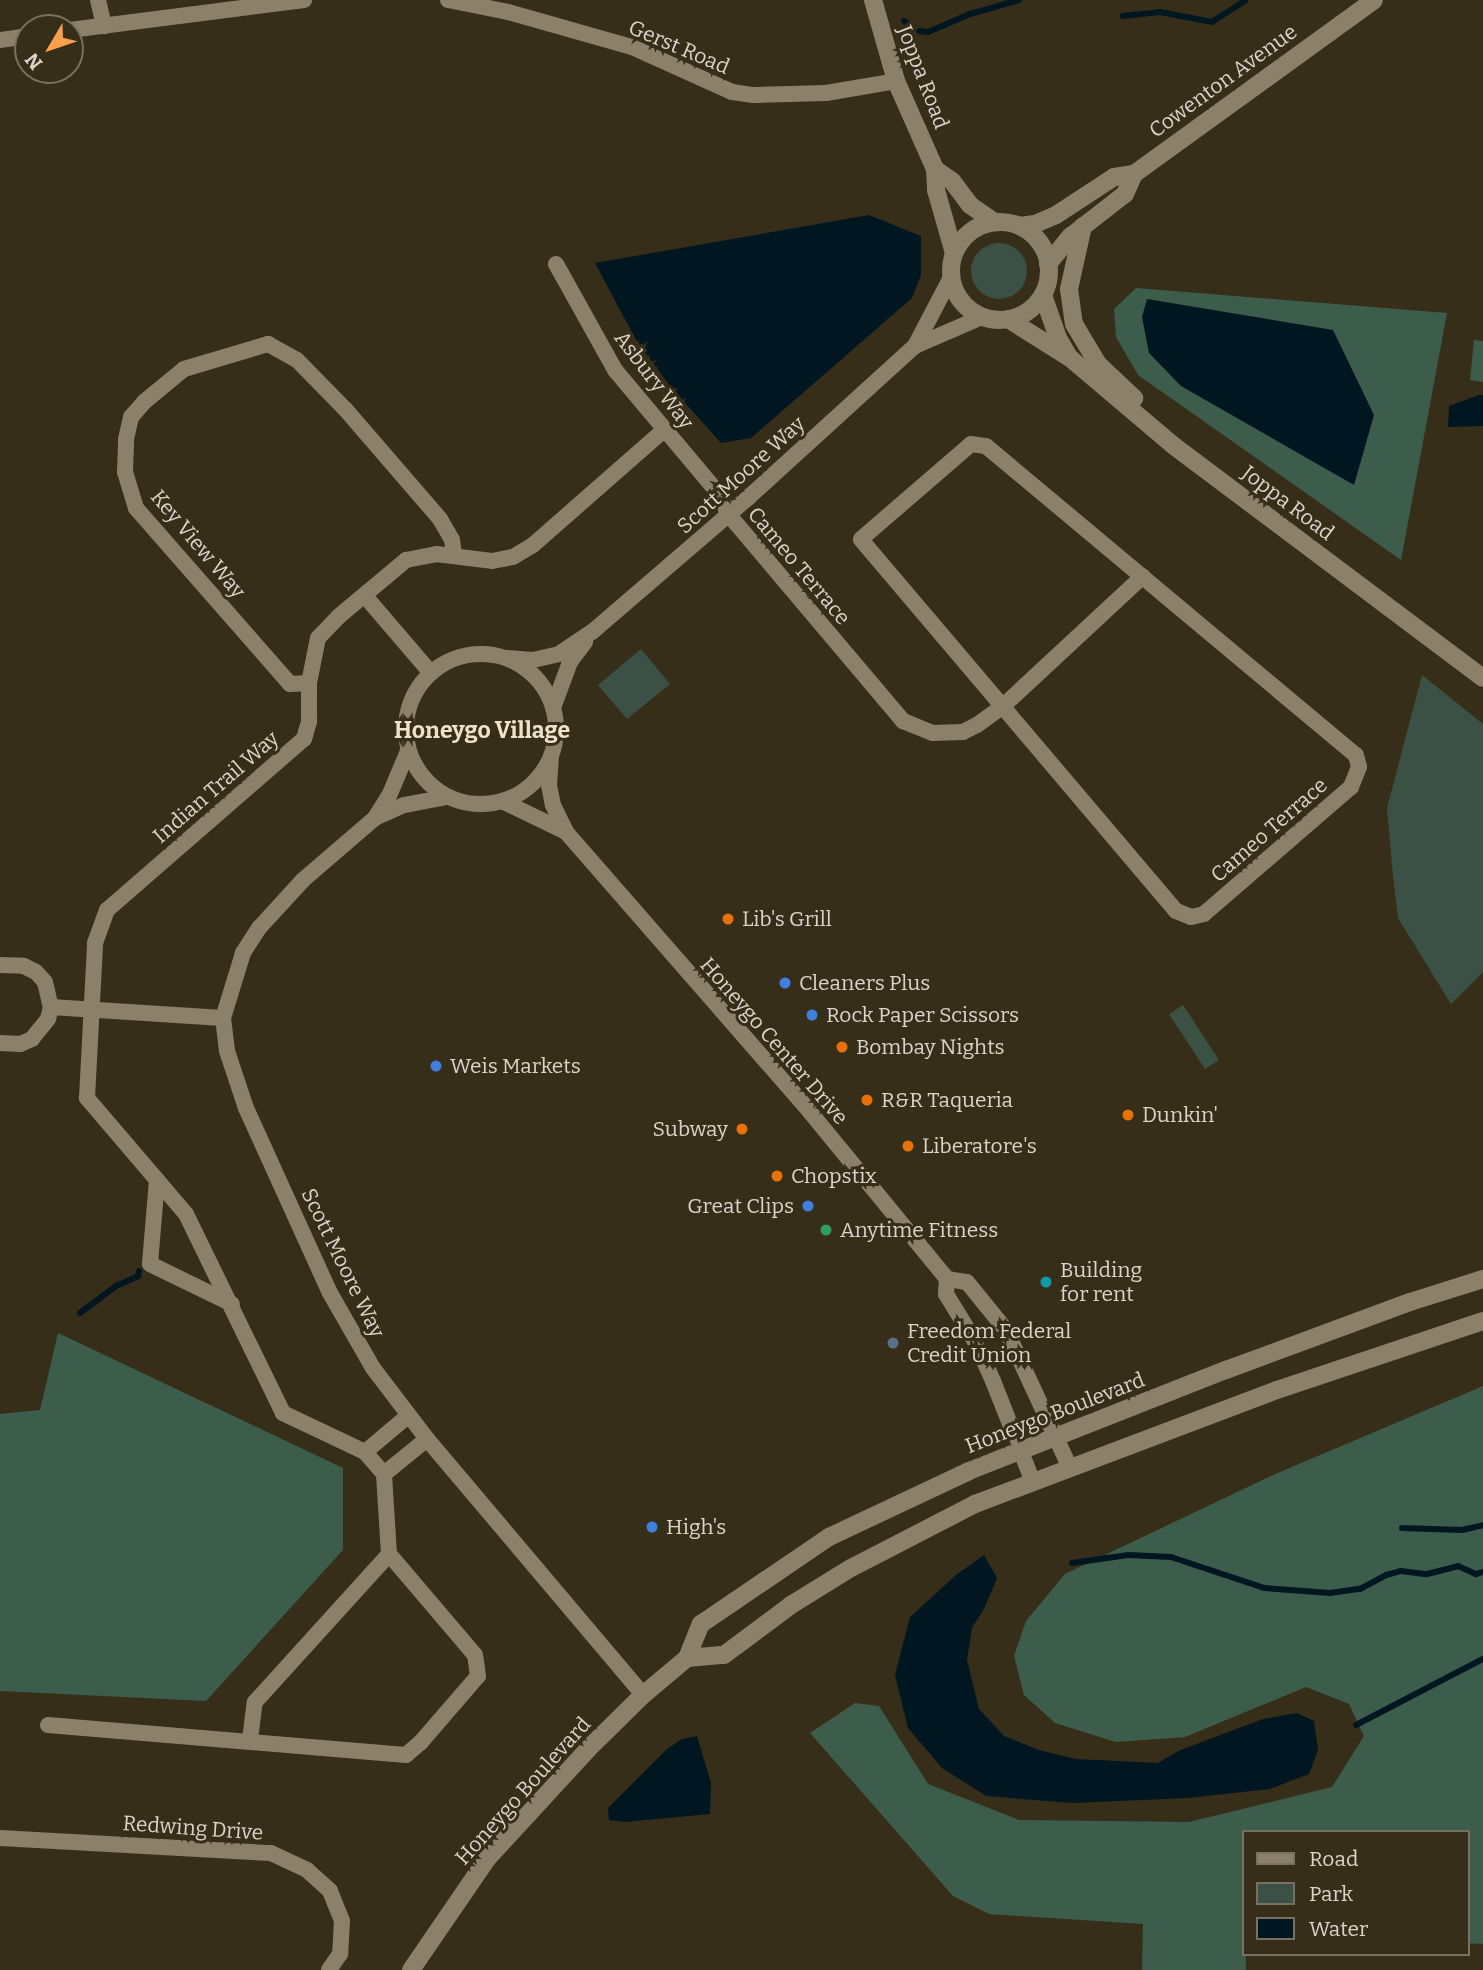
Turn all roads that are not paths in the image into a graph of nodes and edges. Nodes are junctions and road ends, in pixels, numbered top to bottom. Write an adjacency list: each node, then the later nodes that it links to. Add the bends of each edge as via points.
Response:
1 (98, 0): 6 (street)
2 (304, 0): 6 (street)
3 (448, 0): 8 (street, Gerst Road, via 632,47 732,92 826,93)
4 (873, 0): 8 (main road, Joppa Road)
5 (1374, 0): 10 (main road, Cowenton Avenue)
6 (104, 26): 7 (street)
7 (84, 28)
8 (896, 81): 9 (main road, Joppa Road)
9 (935, 170): 11 (main road, Joppa Road); 14 (main road, Joppa Road)
10 (1134, 174): 12 (main road, Cowenton Avenue, via 1114,177 1056,215); 13 (main road, Cowenton Avenue, via 1125,194)
11 (994, 222): 12 (main road, Joppa Road); 14 (main road, via 970,232)
12 (1020, 226): 16 (main road, via 1043,249)
13 (1083, 226): 16 (main road, Cowenton Avenue); 23 (main road, via 1069,289 1074,324 1098,364 1147,410)
14 (954, 253): 17 (main road, Joppa Road)
15 (556, 264): 24 (street, Asbury Way, via 615,370)
16 (1048, 264): 18 (main road, Joppa Road)
17 (951, 277): 19 (main road, via 961,301); 21 (street, Scott Moore Way)
18 (1043, 295): 20 (main road, via 1022,315); 22 (main road, Joppa Road)
19 (982, 317): 20 (main road, Joppa Road); 21 (street, Scott Moore Way)
20 (1009, 319): 22 (main road, Joppa Road)
21 (915, 346): 25 (street, Scott Moore Way)
22 (1070, 358): 23 (main road, Joppa Road)
23 (1147, 425): 32 (main road, Joppa Road)
24 (664, 430): 25 (street, Asbury Way, via 719,494); 26 (street, Indian Trail Way, via 533,545 513,557 492,561)
25 (729, 515): 29 (street, Scott Moore Way); 34 (street, Cameo Terrace, via 903,721 932,733 963,732)
26 (454, 555): 28 (street, Indian Trail Way, via 406,560); 33 (street, Key View Way, via 452,540 440,519 346,410 297,360 268,344 184,369 144,402 131,417 126,439 125,472 136,508 290,684)
27 (1143, 576): 34 (street, Cameo Terrace); 34 (street, Cameo Terrace, via 986,446 971,444 862,539); 34 (street, Cameo Terrace, via 1356,755 1359,767 1351,787 1204,914 1191,918 1176,911)
28 (365, 596): 31 (street); 33 (street, Indian Trail Way, via 318,638)
29 (592, 632): 30 (street, Scott Moore Way, via 559,654 533,660); 35 (street, Scott Moore Way, via 570,663)
30 (506, 658): 31 (street, via 473,654); 35 (street, via 536,678)
31 (430, 673): 36 (street, via 408,709)
32 (1483, 678)
33 (309, 684): 44 (street, Indian Trail Way, via 304,739 107,910 95,943)
34 (1002, 707)
35 (553, 708): 37 (street, via 556,738)
36 (408, 751): 38 (street, via 417,770); 40 (street, Scott Moore Way)
37 (551, 756): 39 (street, via 532,784); 41 (street, Honeygo Center Drive, via 549,785)
38 (447, 797): 39 (street, via 472,805); 40 (street, Scott Moore Way, via 404,805)
39 (504, 802): 41 (street, Honeygo Center Drive)
40 (375, 818): 45 (street, Scott Moore Way, via 303,880 259,928 243,953)
41 (566, 832): 48 (street, Honeygo Center Drive, via 810,1112)
42 (0, 965): 43 (street, via 24,966 36,972 45,982)
43 (51, 1007): 44 (street); 46 (street, via 48,1019 32,1039)
44 (90, 1008): 45 (street); 47 (street, Indian Trail Way, via 87,1098)
45 (223, 1017): 52 (street, Scott Moore Way, via 227,1051 246,1108 330,1293 373,1368)
46 (0, 1043)
47 (157, 1180): 50 (street, Indian Trail Way, via 186,1214); 50 (street, via 149,1264)
48 (947, 1279): 53 (street, Honeygo Center Drive, via 967,1282 1006,1330); 56 (street, Honeygo Center Drive, via 946,1294 976,1343)
49 (1483, 1279): 53 (main road, Honeygo Boulevard, via 1385,1311)
50 (232, 1304): 55 (street, Indian Trail Way, via 283,1413)
51 (1483, 1321): 57 (main road, via 1276,1390)
52 (409, 1415): 54 (street, Scott Moore Way); 55 (street)
53 (1057, 1437): 56 (main road, Honeygo Boulevard); 57 (street, Honeygo Center Drive)
54 (427, 1439): 58 (street); 62 (street, Scott Moore Way)
55 (365, 1452): 58 (street)
56 (1020, 1452): 59 (street, Honeygo Center Drive); 61 (main road, Honeygo Boulevard, via 829,1537 701,1624)
57 (1070, 1468): 59 (main road)
58 (384, 1474): 60 (street)
59 (1033, 1482): 61 (main road, via 975,1504 851,1568 724,1655)
60 (390, 1554): 64 (street, via 255,1702); 64 (street, via 475,1654 478,1676 406,1755)
61 (687, 1658): 62 (main road, Honeygo Boulevard)
62 (643, 1695): 67 (main road, Honeygo Boulevard, via 487,1859)
63 (48, 1725): 64 (street)
64 (250, 1740)
65 (0, 1838): 66 (street, Redwing Drive, via 271,1853 307,1870 330,1891 342,1920 340,1954)
66 (329, 1970)
67 (411, 1970)

